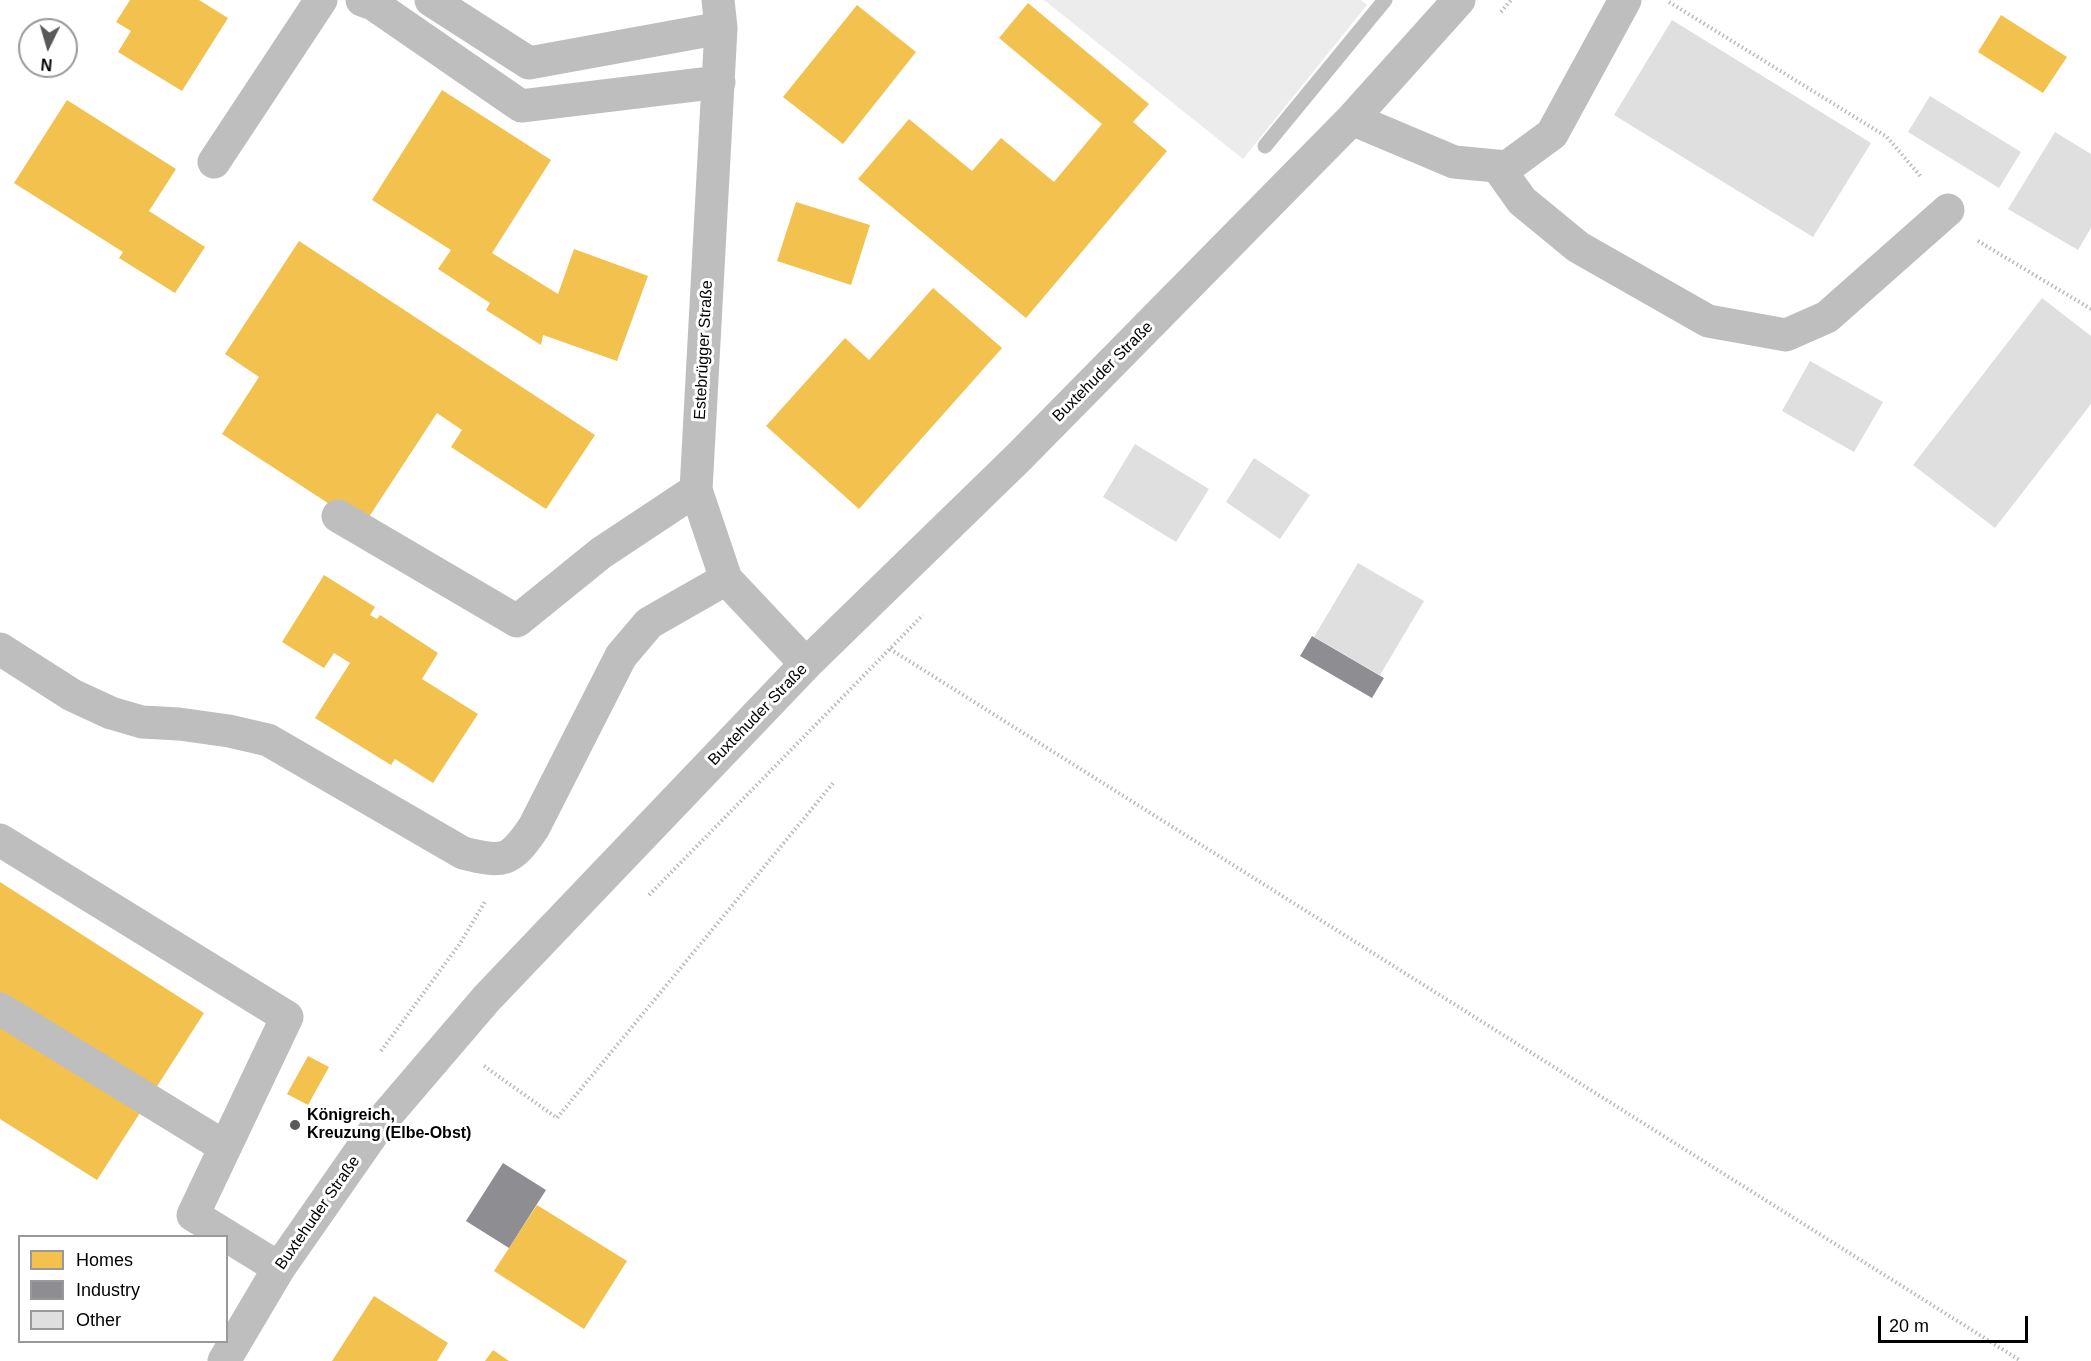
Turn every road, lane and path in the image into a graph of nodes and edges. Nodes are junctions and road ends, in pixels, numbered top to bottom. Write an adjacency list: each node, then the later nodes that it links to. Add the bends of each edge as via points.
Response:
1 (321, 0): 10 (street)
2 (362, 0): 8 (street, via 521,106)
3 (431, 0): 7 (street, via 530,63)
4 (1460, 0): 9 (street, Buxtehuder Straße)
5 (1624, 0): 11 (street, via 1552,134 1507,167)
6 (1665, 0): 12 (path, via 1887,137)
7 (720, 14): 8 (street, Estebrügger Straße)
8 (718, 82): 14 (street, Estebrügger Straße)
9 (1352, 119): 11 (street, via 1454,162); 17 (street, Buxtehuder Straße, via 1018,458)
10 (214, 162)
11 (1497, 166): 12 (street, via 1522,201 1578,247 1708,321 1786,335 1827,317)
12 (1948, 210): 13 (path, via 1970,236)
13 (2091, 309)
14 (696, 490): 15 (street, via 601,553 517,621); 16 (street, Estebrügger Straße)
15 (338, 516)
16 (726, 579): 18 (street, via 649,623 621,656 534,827 521,847 494,861 463,853 268,740 229,731 142,722 111,713 72,695); 19 (street, Estebrügger Straße)
17 (849, 623): 19 (street, Buxtehuder Straße); 29 (path)
18 (0, 649)
19 (806, 664): 23 (street, Buxtehuder Straße)
20 (834, 782): 23 (path, via 557,1118)
21 (0, 840): 24 (street, via 287,1017)
22 (0, 1009): 24 (street)
23 (449, 1041): 27 (street, Buxtehuder Straße, via 380,1123)
24 (225, 1147): 25 (street, via 194,1215)
25 (226, 1235)
26 (228, 1236): 27 (street)
27 (279, 1268): 28 (street, Buxtehuder Straße)
28 (224, 1361)
29 (2021, 1361)

